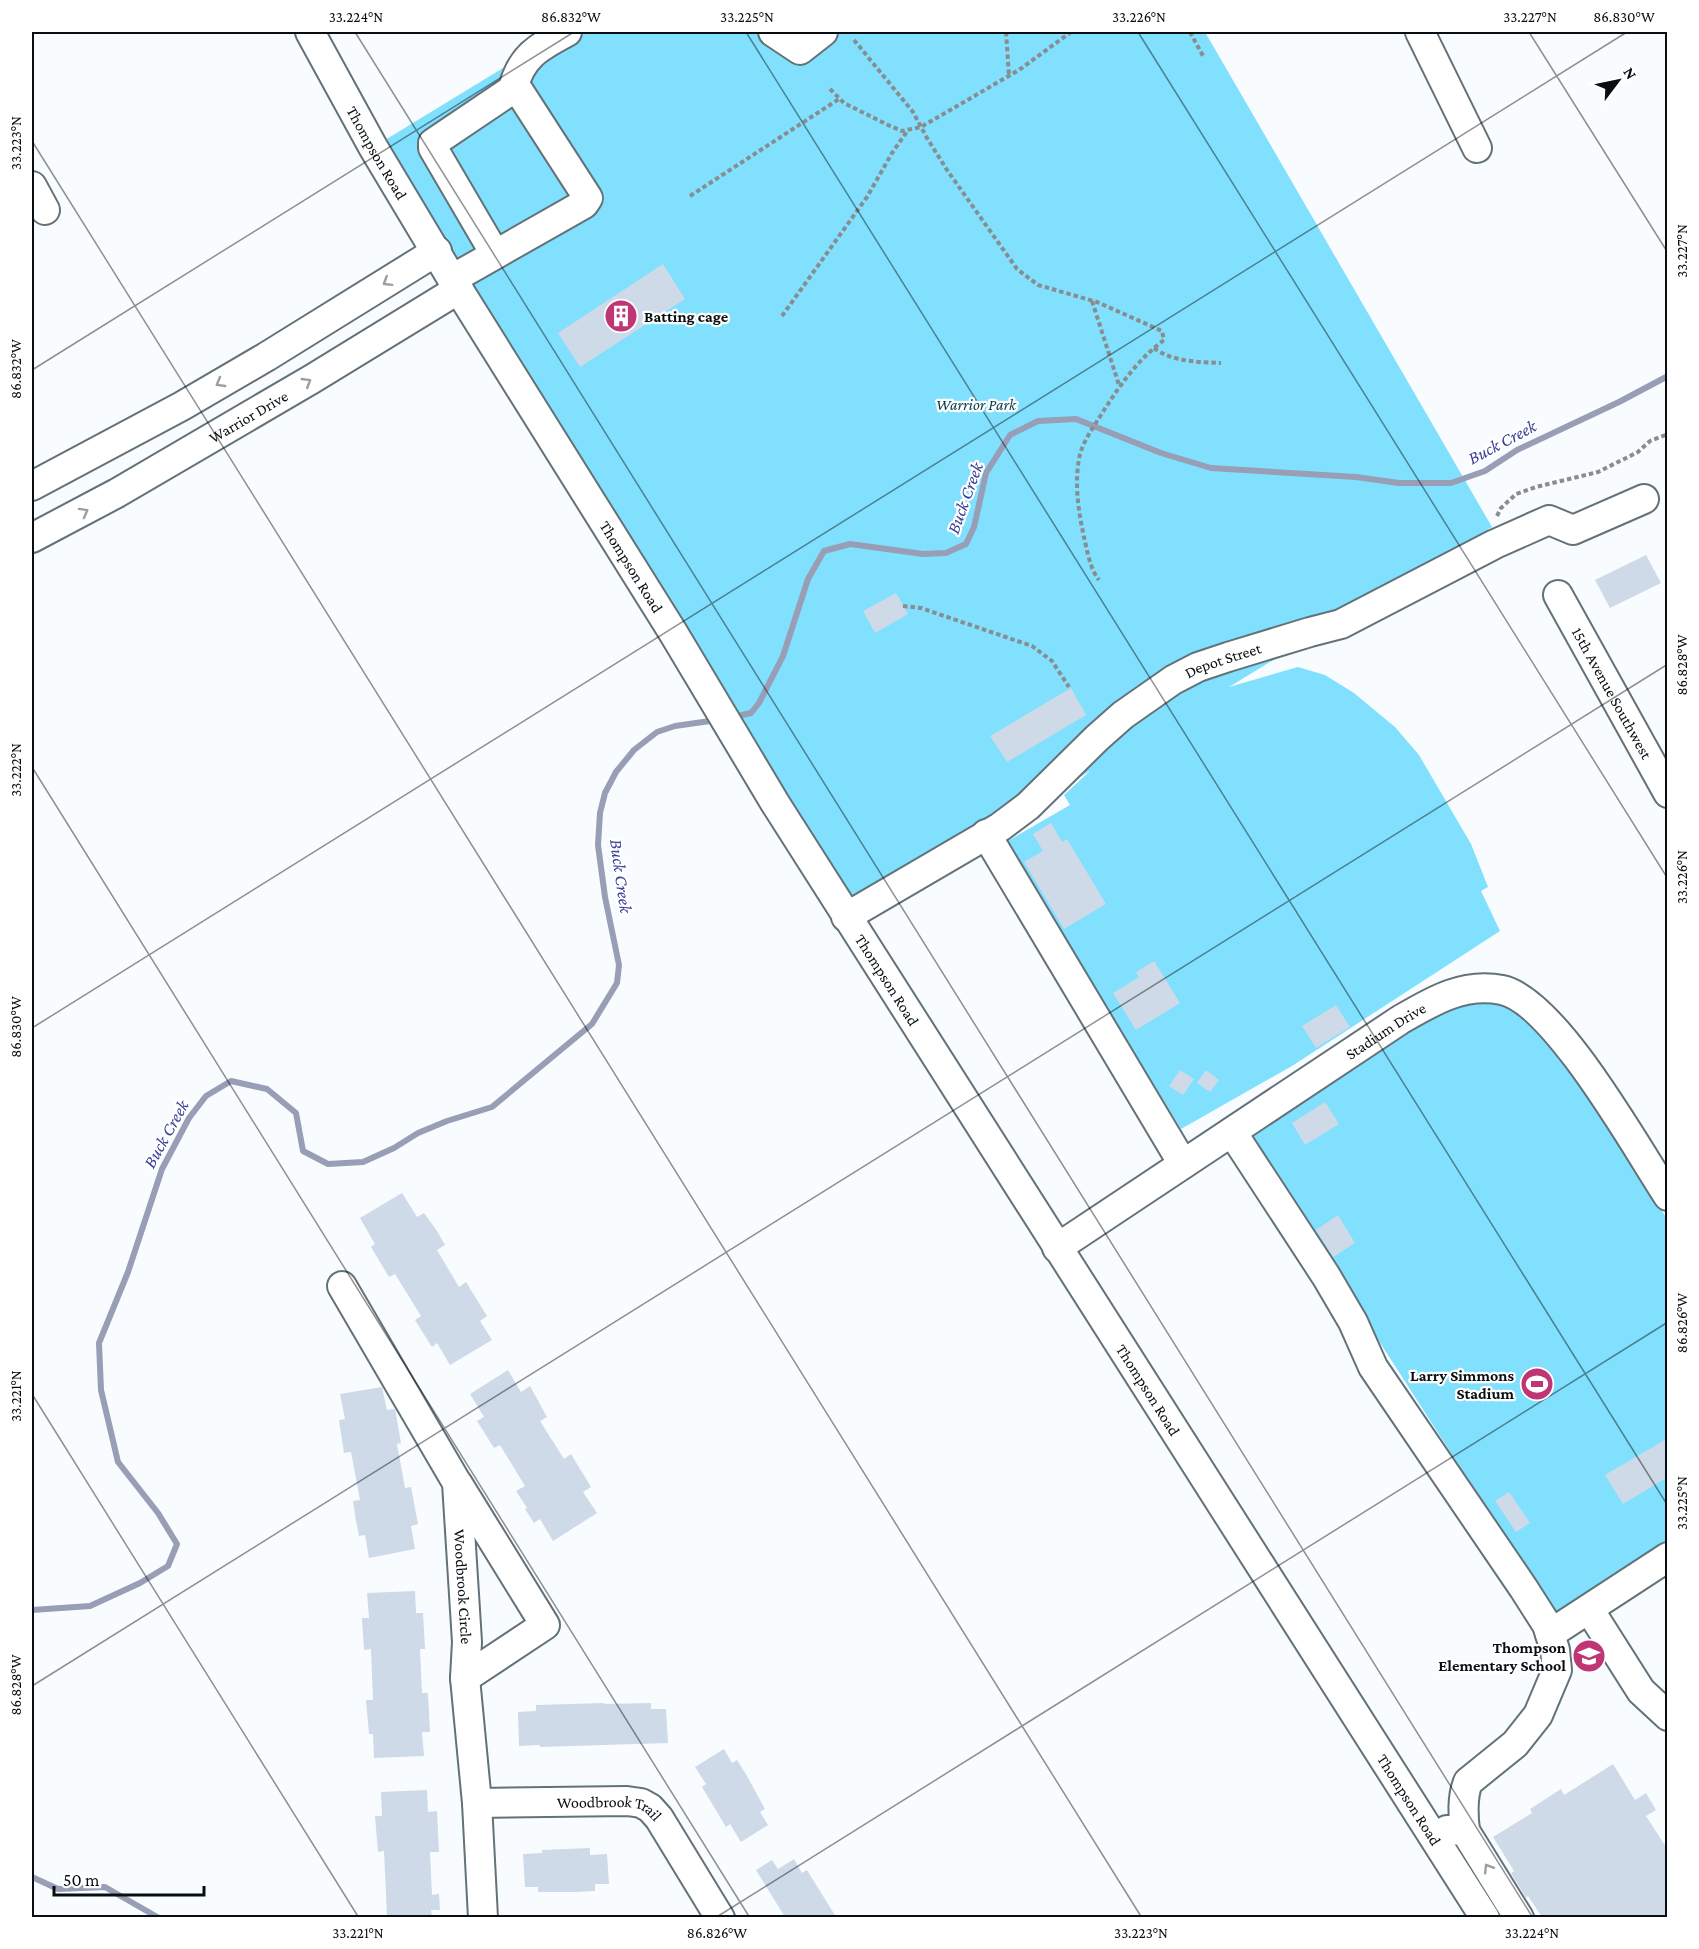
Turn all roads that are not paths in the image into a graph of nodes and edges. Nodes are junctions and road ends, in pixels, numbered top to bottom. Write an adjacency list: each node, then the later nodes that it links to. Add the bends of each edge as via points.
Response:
1 (567, 32): 6 (street, via 530,55 517,74)
2 (773, 32): 3 (street, via 800,50)
3 (823, 32)
4 (1420, 32): 7 (street)
5 (315, 33): 8 (street, Thompson Road, via 373,147)
6 (513, 89): 9 (street, via 432,143); 9 (street, Warrior Drive, via 519,90 588,198 584,204)
7 (1477, 148)
8 (437, 251): 10 (street, Thompson Road); 11 (street, one-way to 11, via 182,406)
9 (495, 254): 10 (street, Warrior Drive)
10 (456, 284): 13 (street, Warrior Drive, one-way to 10, via 312,379); 17 (street, Thompson Road)
11 (32, 486)
12 (1644, 499): 16 (street, Depot Street, via 1573,530 1549,520 1341,624 1198,667 1124,715 1028,806)
13 (32, 538)
14 (1558, 595): 15 (street, 15th Avenue Southwest)
15 (1668, 793)
16 (986, 834): 17 (street, Depot Street); 19 (street)
17 (846, 917): 21 (street, Thompson Road)
18 (1232, 1132): 19 (street, Stadium Drive); 20 (street, Stadium Drive, via 1424,1006 1469,988 1503,990 1529,1003 1554,1028); 26 (street, via 1326,1276 1373,1366 1524,1589)
19 (1183, 1164): 21 (street, Stadium Drive)
20 (1668, 1197)
21 (1057, 1248): 30 (street, Thompson Road)
22 (342, 1286): 23 (street, Woodbrook Circle)
23 (457, 1483): 27 (street, Woodbrook Circle, via 467,1642); 27 (street, via 545,1625)
24 (1668, 1557): 25 (street)
25 (1589, 1609): 26 (street); 28 (street, via 1641,1691)
26 (1550, 1634): 31 (street, via 1557,1670 1542,1706 1515,1744 1468,1782)
27 (465, 1678): 29 (street, Woodbrook Circle)
28 (1668, 1716)
29 (477, 1803): 32 (street, Woodbrook Circle); 33 (street, Woodbrook Trail, via 641,1803 659,1818)
30 (1430, 1831): 31 (street); 34 (street, Thompson Road)
31 (1465, 1831): 35 (street, one-way to 31)
32 (483, 1917)
33 (720, 1917)
34 (1485, 1917)
35 (1519, 1917)

